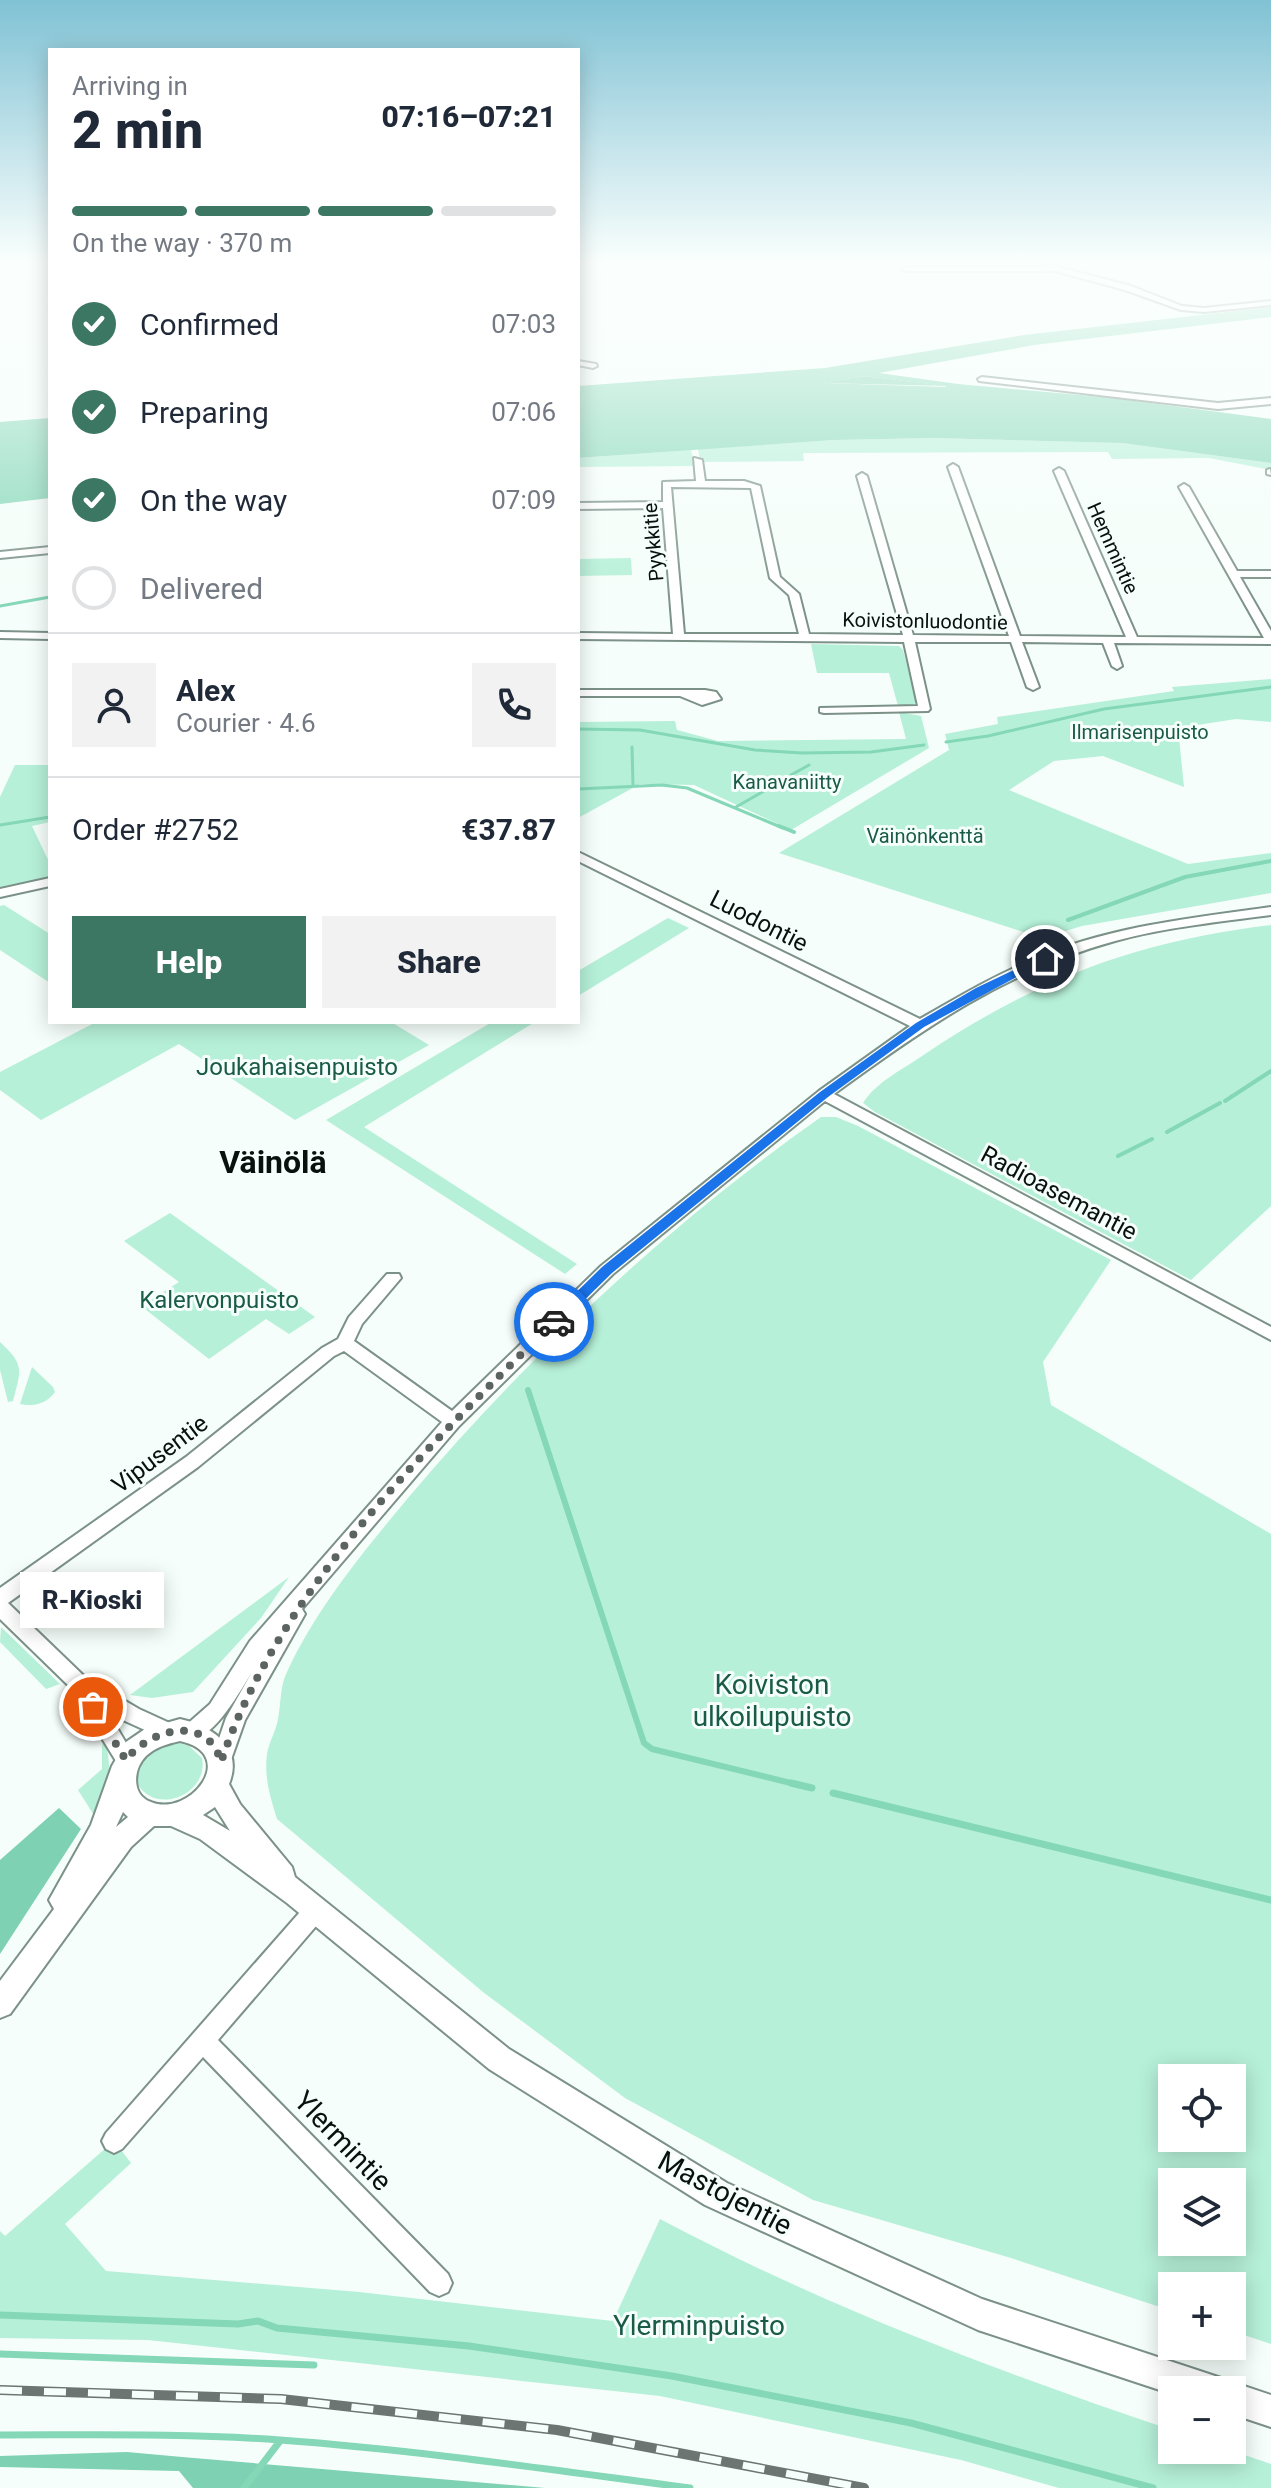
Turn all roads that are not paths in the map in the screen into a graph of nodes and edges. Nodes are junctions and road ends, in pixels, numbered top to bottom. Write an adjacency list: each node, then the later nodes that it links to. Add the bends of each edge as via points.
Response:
1 (982, 379): 2 (street, via 1218,406)
2 (1271, 401)
3 (697, 460): 7 (street)
4 (953, 467): 21 (street)
5 (1059, 471): 22 (street, Hemmintie)
6 (862, 476): 20 (street)
7 (701, 484): 9 (street, Pyykkitie, via 666,484); 19 (street, Pyykkitie, via 755,486 775,578 794,594)
8 (1184, 487): 13 (street)
9 (667, 505): 10 (street); 18 (street, Pyykkitie)
10 (580, 506)
11 (48, 550): 12 (street)
12 (0, 555)
13 (1233, 574): 14 (street); 23 (street)
14 (1271, 574)
15 (0, 635): 16 (street)
16 (48, 636)
17 (580, 636): 18 (street, Koivistonluodontie)
18 (679, 637): 19 (street, Koivistonluodontie)
19 (805, 638): 20 (street, Koivistonluodontie)
20 (909, 639): 21 (street, Koivistonluodontie); 29 (street, via 924,709)
21 (1015, 640): 24 (street, Koivistonluodontie); 26 (street)
22 (1133, 640): 23 (street, Koivistonluodontie); 24 (street, Koivistonluodontie)
23 (1271, 640)
24 (1108, 641): 25 (street)
25 (1117, 666)
26 (1033, 687)
27 (580, 693): 28 (street)
28 (682, 693)
29 (824, 710)
30 (580, 857): 34 (street, Luodontie)
31 (48, 882): 32 (street)
32 (0, 893)
33 (1271, 911): 34 (street, via 1155,928 1073,949 1013,974)
34 (920, 1025): 35 (street)
35 (824, 1094): 37 (street, Radioasemantie); 39 (street, via 607,1270)
36 (393, 1278): 38 (street, via 355,1321)
37 (1271, 1334)
38 (345, 1343): 39 (street); 41 (street, Vipusentie, via 192,1462)
39 (453, 1421): 40 (street)
40 (312, 1585): 44 (street, via 257,1647 217,1710); 46 (street, via 236,1718)
41 (0, 1598)
42 (0, 1607): 43 (street)
43 (78, 1682): 44 (street, via 132,1715); 45 (street)
44 (180, 1731): 45 (main road, via 143,1742); 46 (main road, via 212,1743)
45 (123, 1772): 47 (main road, via 129,1802); 49 (main road, via 102,1830)
46 (219, 1773): 47 (main road, via 200,1804); 48 (main road, Mastojentie, via 231,1812)
47 (162, 1814): 48 (main road, Mastojentie, via 209,1831); 49 (main road, via 122,1839)
48 (306, 1903): 51 (street); 54 (main road, Mastojentie, via 499,2059 716,2194 978,2314)
49 (27, 1967): 50 (main road)
50 (0, 2004)
51 (204, 2042): 52 (street); 53 (street, Ylermintie)
52 (114, 2141)
53 (439, 2283)
54 (1166, 2376)
55 (1246, 2403): 56 (main road)
56 (1271, 2411)

